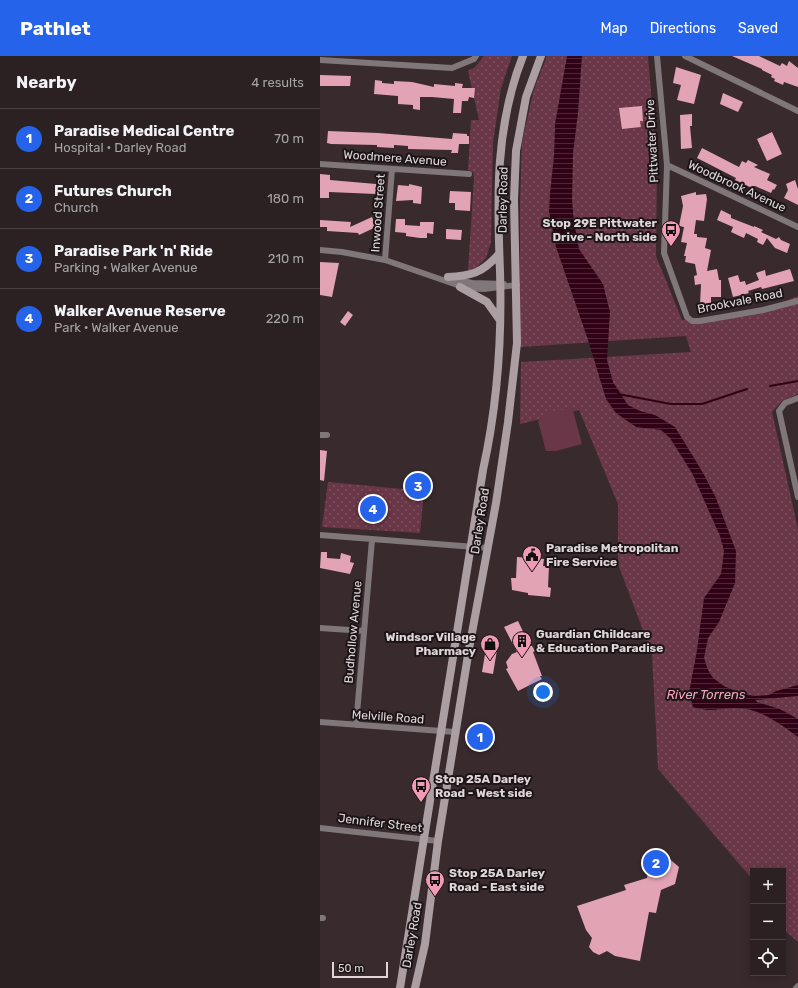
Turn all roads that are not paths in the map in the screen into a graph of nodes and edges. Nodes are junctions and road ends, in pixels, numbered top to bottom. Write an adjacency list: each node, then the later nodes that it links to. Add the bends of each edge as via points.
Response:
1 (523, 56): 14 (main road, Darley Road, via 508,100 501,135)
2 (541, 56): 19 (main road, Darley Road, via 526,97 516,151 514,200)
3 (657, 56): 9 (street, Pittwater Drive)
4 (685, 56): 7 (street)
5 (475, 58): 6 (street, via 452,68)
6 (320, 60)
7 (798, 111)
8 (320, 164): 10 (street, Woodmere Avenue)
9 (667, 165): 12 (street, Woodbrook Avenue); 22 (street, Pittwater Drive, via 664,253)
10 (392, 169): 11 (street, Woodmere Avenue); 15 (street, Inwood Street)
11 (469, 174)
12 (798, 226)
13 (320, 250): 15 (street)
14 (498, 255): 17 (main road, via 473,275); 18 (main road, Darley Road)
15 (386, 260): 16 (street)
16 (421, 271): 17 (street); 20 (street)
17 (448, 277): 18 (street)
18 (499, 286): 19 (street); 20 (street, via 476,289); 23 (main road, Darley Road)
19 (517, 286): 31 (main road, Darley Road, via 517,343 508,422)
20 (460, 287): 23 (main road, via 487,302)
21 (798, 300): 22 (street, Brookvale Road, via 763,310 700,321)
22 (687, 317)
23 (500, 320): 30 (main road, Darley Road, via 489,442)
24 (798, 398): 27 (street, via 785,403 779,411)
25 (320, 434): 26 (street)
26 (327, 435)
27 (798, 497)
28 (320, 535): 29 (street)
29 (372, 540): 30 (street); 33 (street, Budhollow Avenue)
30 (472, 546): 31 (street); 36 (main road, Darley Road)
31 (488, 548): 37 (main road, Darley Road)
32 (320, 628): 33 (street)
33 (364, 631): 35 (street, Budhollow Avenue)
34 (320, 722): 35 (street, Melville Road)
35 (356, 725): 36 (street, Melville Road)
36 (441, 732): 37 (street, Melville Road); 39 (main road, Darley Road)
37 (455, 732): 40 (main road, Darley Road)
38 (320, 828): 39 (street, Jennifer Street)
39 (424, 839): 40 (street, Jennifer Street); 41 (main road, Darley Road)
40 (438, 841): 42 (main road, Darley Road, via 425,944)
41 (400, 988)
42 (415, 988)

